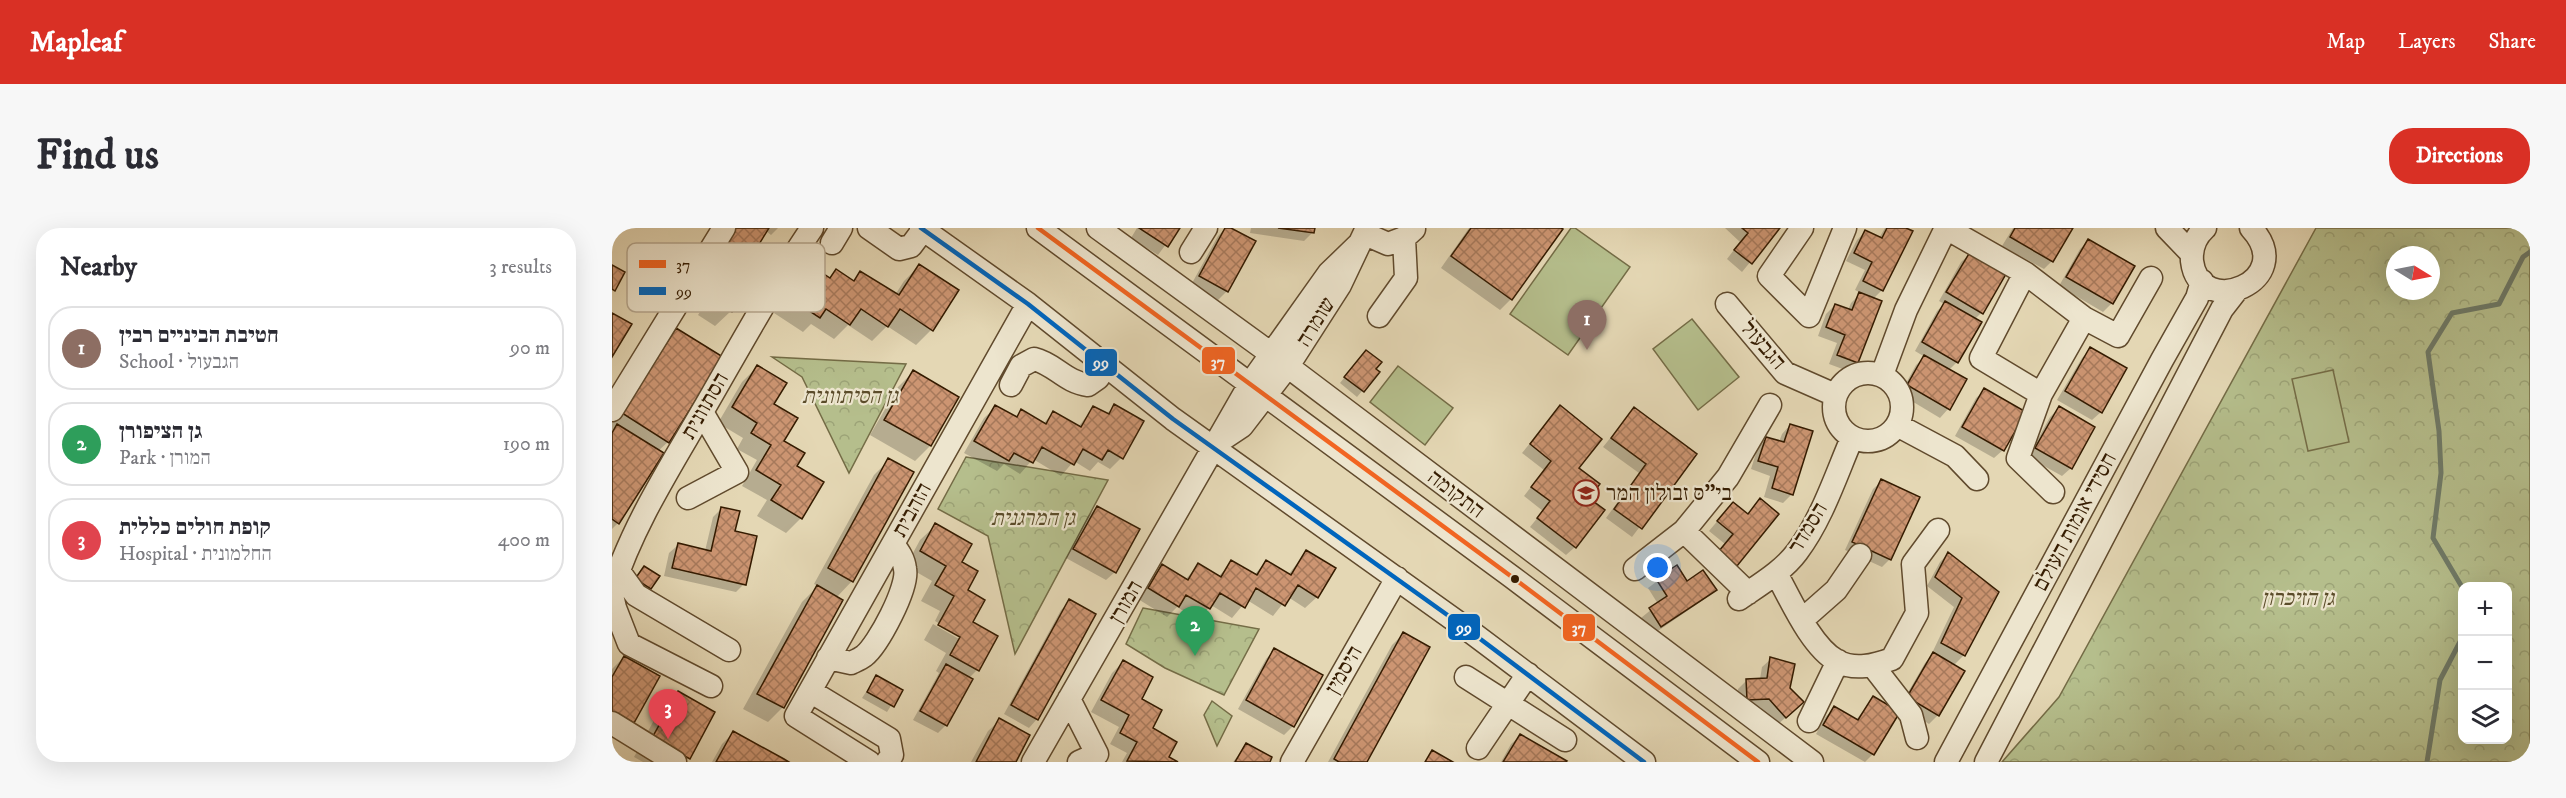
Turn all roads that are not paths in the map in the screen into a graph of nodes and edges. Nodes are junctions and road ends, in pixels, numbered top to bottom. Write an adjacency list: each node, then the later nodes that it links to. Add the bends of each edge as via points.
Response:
1 (724, 228): 16 (street)
2 (812, 228): 17 (street, הסתוונית)
3 (869, 228): 12 (street, via 899,249 911,246)
4 (1038, 228): 37 (street, התקומה)
5 (1098, 228): 31 (street, התקומה)
6 (1206, 228): 18 (street)
7 (1802, 228): 8 (street, via 1769,276 1809,316)
8 (1845, 228)
9 (1946, 228): 20 (street); 34 (street, via 1906,310)
10 (2168, 228): 19 (street)
11 (2205, 228): 19 (street, via 2194,243)
12 (922, 229): 24 (street)
13 (1410, 233): 15 (street, via 1388,244); 28 (street, via 1406,278)
14 (2260, 233): 23 (street, חסידי אומות העולם, via 2263,263 2253,281)
15 (1364, 235): 30 (street, שומרה, via 1340,285)
16 (715, 243)
17 (802, 243)
18 (1191, 252)
19 (2192, 254): 22 (street, via 2193,266)
20 (2025, 273): 29 (street); 38 (street, via 1981,358)
21 (2151, 278): 29 (street, via 2118,336)
22 (2202, 281): 23 (street, via 2216,290); 85 (street, חסידי אומות העולם, via 2197,298)
23 (2236, 291): 86 (street, חסידי אומות העולם, via 2222,309)
24 (1028, 304): 33 (street); 53 (street, הזהבית)
25 (1727, 304): 39 (street, הגבעול, via 1785,373)
26 (672, 312): 41 (street)
27 (759, 312): 42 (street, הסתוונית)
28 (1379, 316)
29 (2084, 318): 38 (street)
30 (1303, 326): 31 (street, via 1256,333); 32 (street, שומרה); 36 (street)
31 (1234, 327): 32 (street, התקומה)
32 (1279, 360): 36 (street, התקומה); 37 (street, שומרה)
33 (1106, 366): 35 (street, via 1088,385 1074,383 1046,362 1034,359 1021,366); 47 (street, via 1173,419)
34 (1882, 375): 39 (street, via 1860,373 1850,377); 44 (street, via 1899,391 1902,414)
35 (1011, 385)
36 (1313, 386): 84 (street, התקומה)
37 (1258, 390): 43 (street, התקומה); 45 (street, המורן); 47 (street, המורן)
38 (2041, 394): 49 (street, via 2018,458)
39 (1835, 395): 46 (street, via 1834,414)
40 (1770, 405): 52 (street, via 1728,477)
41 (612, 410)
42 (702, 412): 50 (street, via 737,472); 58 (street, הסתוונית, via 661,482)
43 (1294, 416): 45 (street, via 1277,413); 83 (street, התקומה)
44 (1897, 425): 46 (street, via 1878,440); 48 (street, via 1955,456)
45 (1242, 426): 47 (street, המורן)
46 (1852, 438): 56 (street, הסמדר, via 1819,514 1797,552)
47 (1217, 445): 57 (street); 69 (street, המורן)
48 (1977, 479)
49 (2053, 492)
50 (688, 498)
51 (1938, 530): 64 (street, via 1913,564 1917,613 1892,659)
52 (1684, 531): 55 (street); 56 (street, הסמדר, via 1744,596)
53 (893, 544): 62 (street, הזהבית); 62 (street, via 906,570 905,586 879,636 865,655 851,663)
54 (1860, 555): 60 (street, via 1836,590)
55 (1635, 569)
56 (1776, 573): 60 (street)
57 (1397, 578): 65 (street); 81 (street, היסמין)
58 (615, 580): 61 (street)
59 (612, 595): 67 (street, via 629,644)
60 (1802, 620): 63 (street, via 1821,647)
61 (729, 650)
62 (828, 658): 68 (street, הזהבית)
63 (1838, 661): 64 (street, via 1857,667); 71 (street)
64 (1873, 666): 73 (street, via 1911,715)
65 (1528, 674): 70 (street); 82 (street)
66 (1466, 677): 70 (street)
67 (711, 686)
68 (810, 691): 77 (street, הזהבית, via 796,716); 78 (street, via 889,739 892,755)
69 (1069, 699): 79 (street, המורן); 80 (street, via 1097,754)
70 (1508, 704): 74 (street); 75 (street)
71 (1809, 722)
72 (612, 723): 76 (street)
73 (1917, 738)
74 (1565, 740)
75 (1478, 748)
76 (675, 762)
77 (869, 762)
78 (887, 762)
79 (1033, 762)
80 (1079, 762)
81 (1292, 762)
82 (1644, 762)
83 (1758, 762)
84 (1812, 762)
85 (1946, 762)
86 (1986, 762)

